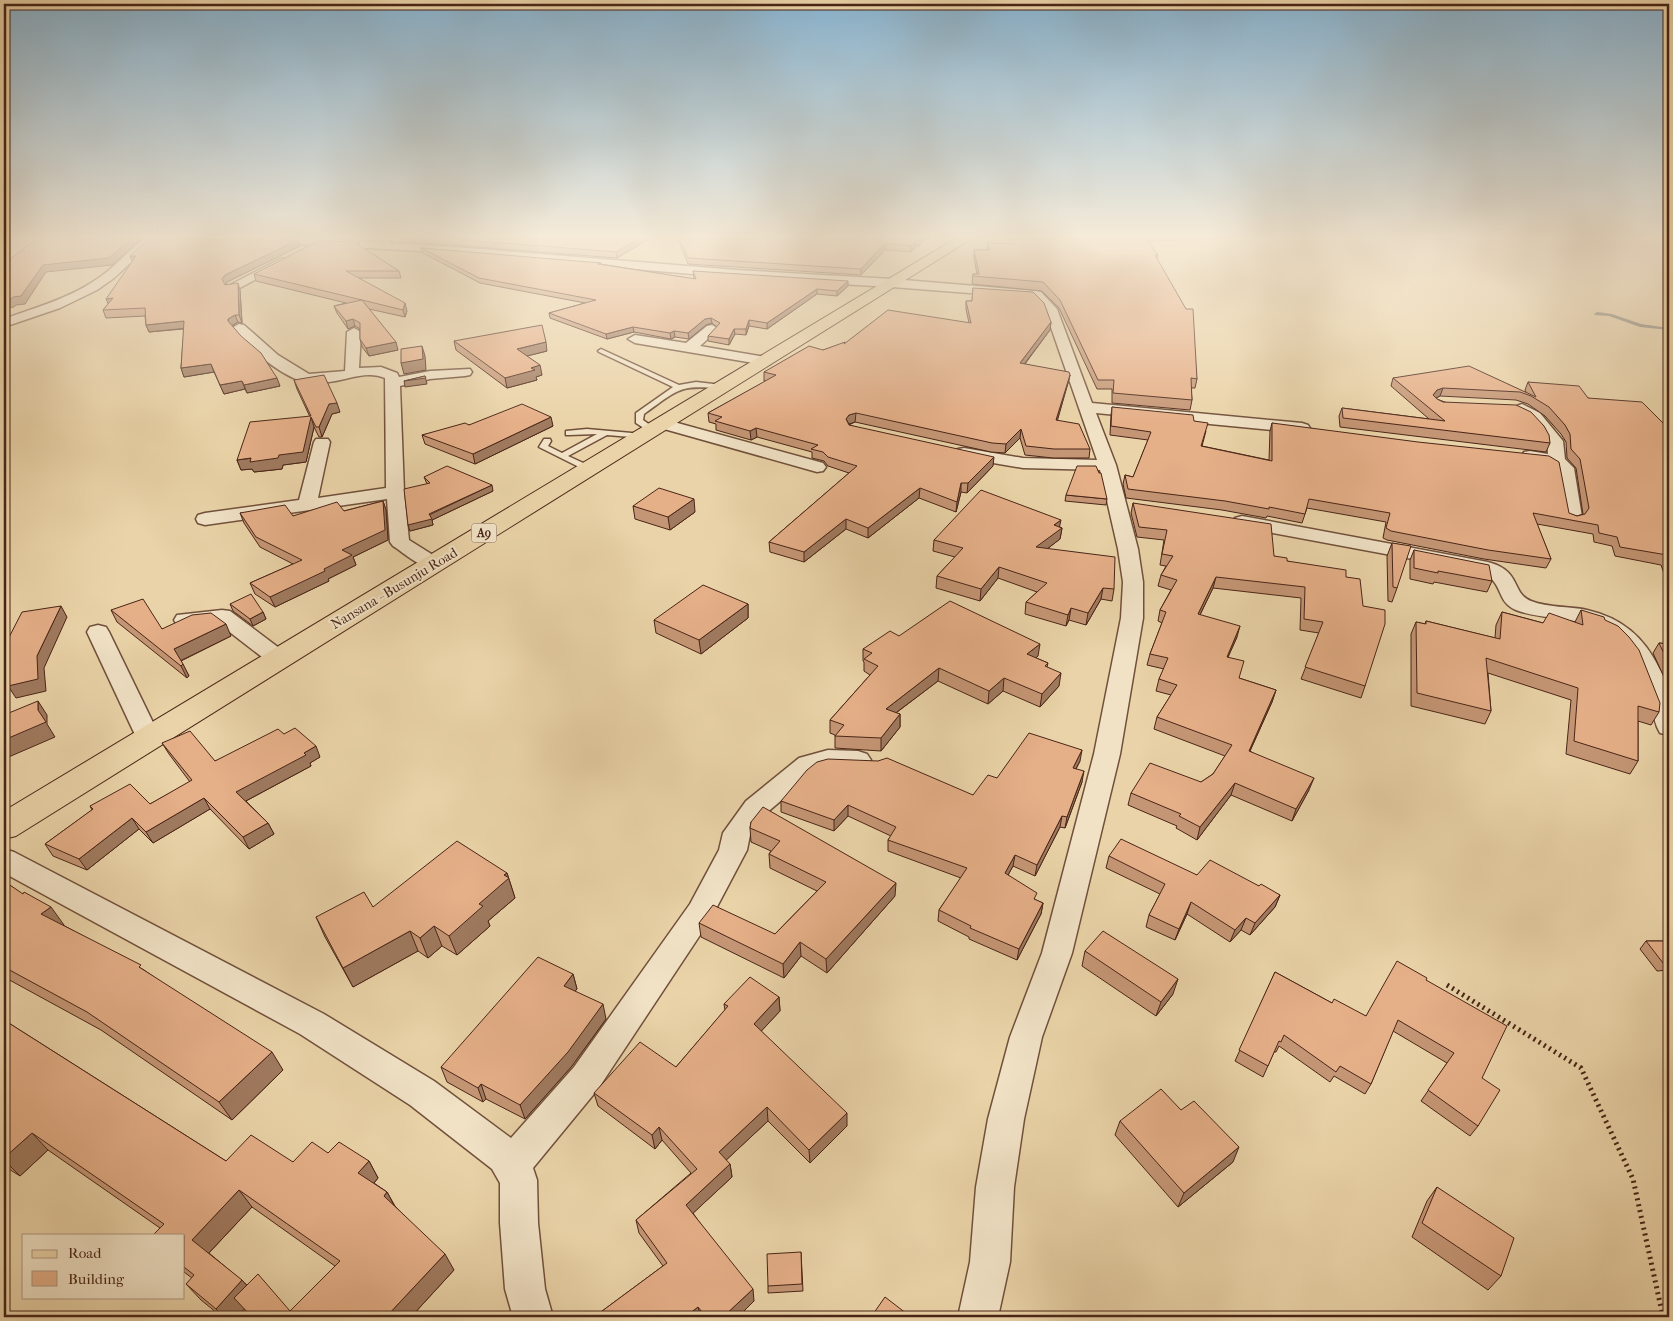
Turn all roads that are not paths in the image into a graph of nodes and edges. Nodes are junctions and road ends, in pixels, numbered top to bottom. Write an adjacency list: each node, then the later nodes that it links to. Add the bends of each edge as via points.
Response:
1 (64, 301): 4 (street)
2 (863, 301): 11 (main road, Nansana - Busunju Road / A9)
3 (1043, 301): 18 (street, via 1052,309)
4 (4, 323)
5 (239, 328): 13 (street, via 302,378 318,379)
6 (712, 329): 9 (street)
7 (354, 332): 13 (street)
8 (635, 339): 9 (street)
9 (689, 348): 11 (street)
10 (601, 350): 15 (lane)
11 (765, 361): 16 (main road, Nansana - Busunju Road / A9)
12 (465, 372): 14 (street)
13 (352, 373): 14 (street, via 381,371 392,376)
14 (393, 383): 32 (street)
15 (678, 387): 16 (lane, via 696,384); 20 (lane, via 640,414 639,421)
16 (722, 387): 20 (main road, Nansana - Busunju Road / A9)
17 (1506, 406): 28 (street, via 1534,416 1555,442)
18 (1087, 407): 19 (street); 29 (street)
19 (1314, 429)
20 (653, 430): 22 (lane); 30 (street); 31 (main road, Nansana - Busunju Road / A9)
21 (569, 433): 22 (lane)
22 (605, 433): 27 (lane)
23 (547, 440): 27 (lane, via 543,447)
24 (322, 442): 33 (street)
25 (953, 451): 29 (street, via 1023,463)
26 (1517, 455): 28 (street)
27 (562, 456): 31 (lane)
28 (1557, 461): 34 (street, via 1565,468)
29 (1107, 465): 48 (street, via 1126,505 1133,582 1132,618 1108,754 1057,953 1026,1037 1006,1119 995,1187 990,1262)
30 (817, 466)
31 (589, 469): 37 (main road, Nansana - Busunju Road / A9)
32 (395, 492): 33 (street); 37 (street, via 400,542)
33 (307, 504): 36 (street)
34 (1573, 517)
35 (1222, 518): 41 (street, via 1474,564 1503,576 1510,596 1522,605 1606,621 1621,630 1644,656)
36 (205, 519)
37 (434, 564): 40 (main road, Nansana - Busunju Road / A9)
38 (181, 620): 40 (street, via 222,616)
39 (98, 632): 42 (street)
40 (279, 659): 42 (main road, Nansana - Busunju Road / A9)
41 (1669, 726)
42 (149, 738): 44 (main road, Nansana - Busunju Road / A9)
43 (878, 761): 46 (street, via 828,759 808,764 755,808 737,833 734,850 700,912 586,1078)
44 (4, 827)
45 (4, 860): 46 (street, via 312,1024 422,1093 506,1156)
46 (512, 1165): 47 (street, via 519,1180 525,1289)
47 (533, 1317)
48 (978, 1317)

